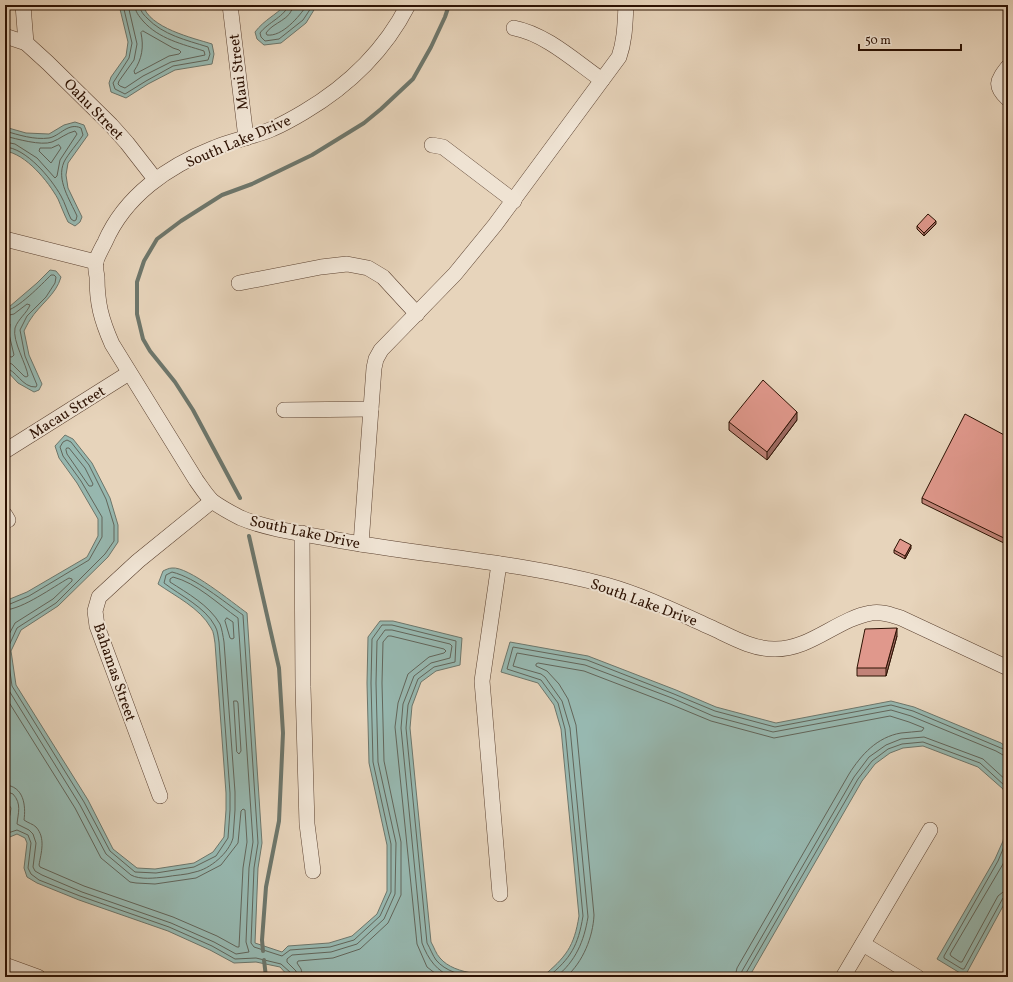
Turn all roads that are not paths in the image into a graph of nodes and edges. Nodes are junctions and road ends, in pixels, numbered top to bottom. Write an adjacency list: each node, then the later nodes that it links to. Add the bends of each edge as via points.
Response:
1 (23, 5): 7 (street)
2 (230, 5): 11 (street, Maui Street)
3 (408, 5): 11 (street, South Lake Drive, via 379,50 358,73 305,111 272,129)
4 (626, 5): 9 (street, via 623,46 619,57)
5 (514, 28): 9 (street, via 527,30 542,38)
6 (5, 36): 7 (street)
7 (26, 42): 13 (street, Oahu Street, via 111,125)
8 (1008, 67): 10 (street, via 998,81 1000,92)
9 (602, 80): 14 (street)
10 (1008, 99)
11 (246, 138): 13 (street, South Lake Drive, via 214,148)
12 (432, 145): 14 (street, via 443,147)
13 (156, 180): 16 (street, South Lake Drive, via 127,205 112,227)
14 (514, 201): 18 (street, via 455,274)
15 (5, 239): 16 (street)
16 (96, 262): 19 (street, South Lake Drive, via 97,297 103,323)
17 (239, 283): 18 (street, via 347,264 368,268 383,277)
18 (417, 314): 20 (street, via 381,350 376,359)
19 (129, 373): 22 (street, Macau Street); 23 (street, South Lake Drive)
20 (371, 409): 21 (street); 25 (street)
21 (284, 410)
22 (5, 451)
23 (212, 501): 24 (street, South Lake Drive, via 242,518); 28 (street, Bahamas Street, via 138,561 99,597 95,611 97,626)
24 (302, 534): 25 (street, South Lake Drive); 30 (street, via 307,824)
25 (360, 544): 26 (street, South Lake Drive)
26 (499, 564): 27 (street, South Lake Drive, via 608,585 662,605 752,646 788,648 872,612 900,618); 31 (street, via 482,681)
27 (1008, 668)
28 (160, 796)
29 (930, 830): 32 (street)
30 (313, 871)
31 (500, 894)
32 (863, 944): 35 (street); 36 (street)
33 (5, 965): 34 (street)
34 (38, 977)
35 (843, 977)
36 (917, 977)

